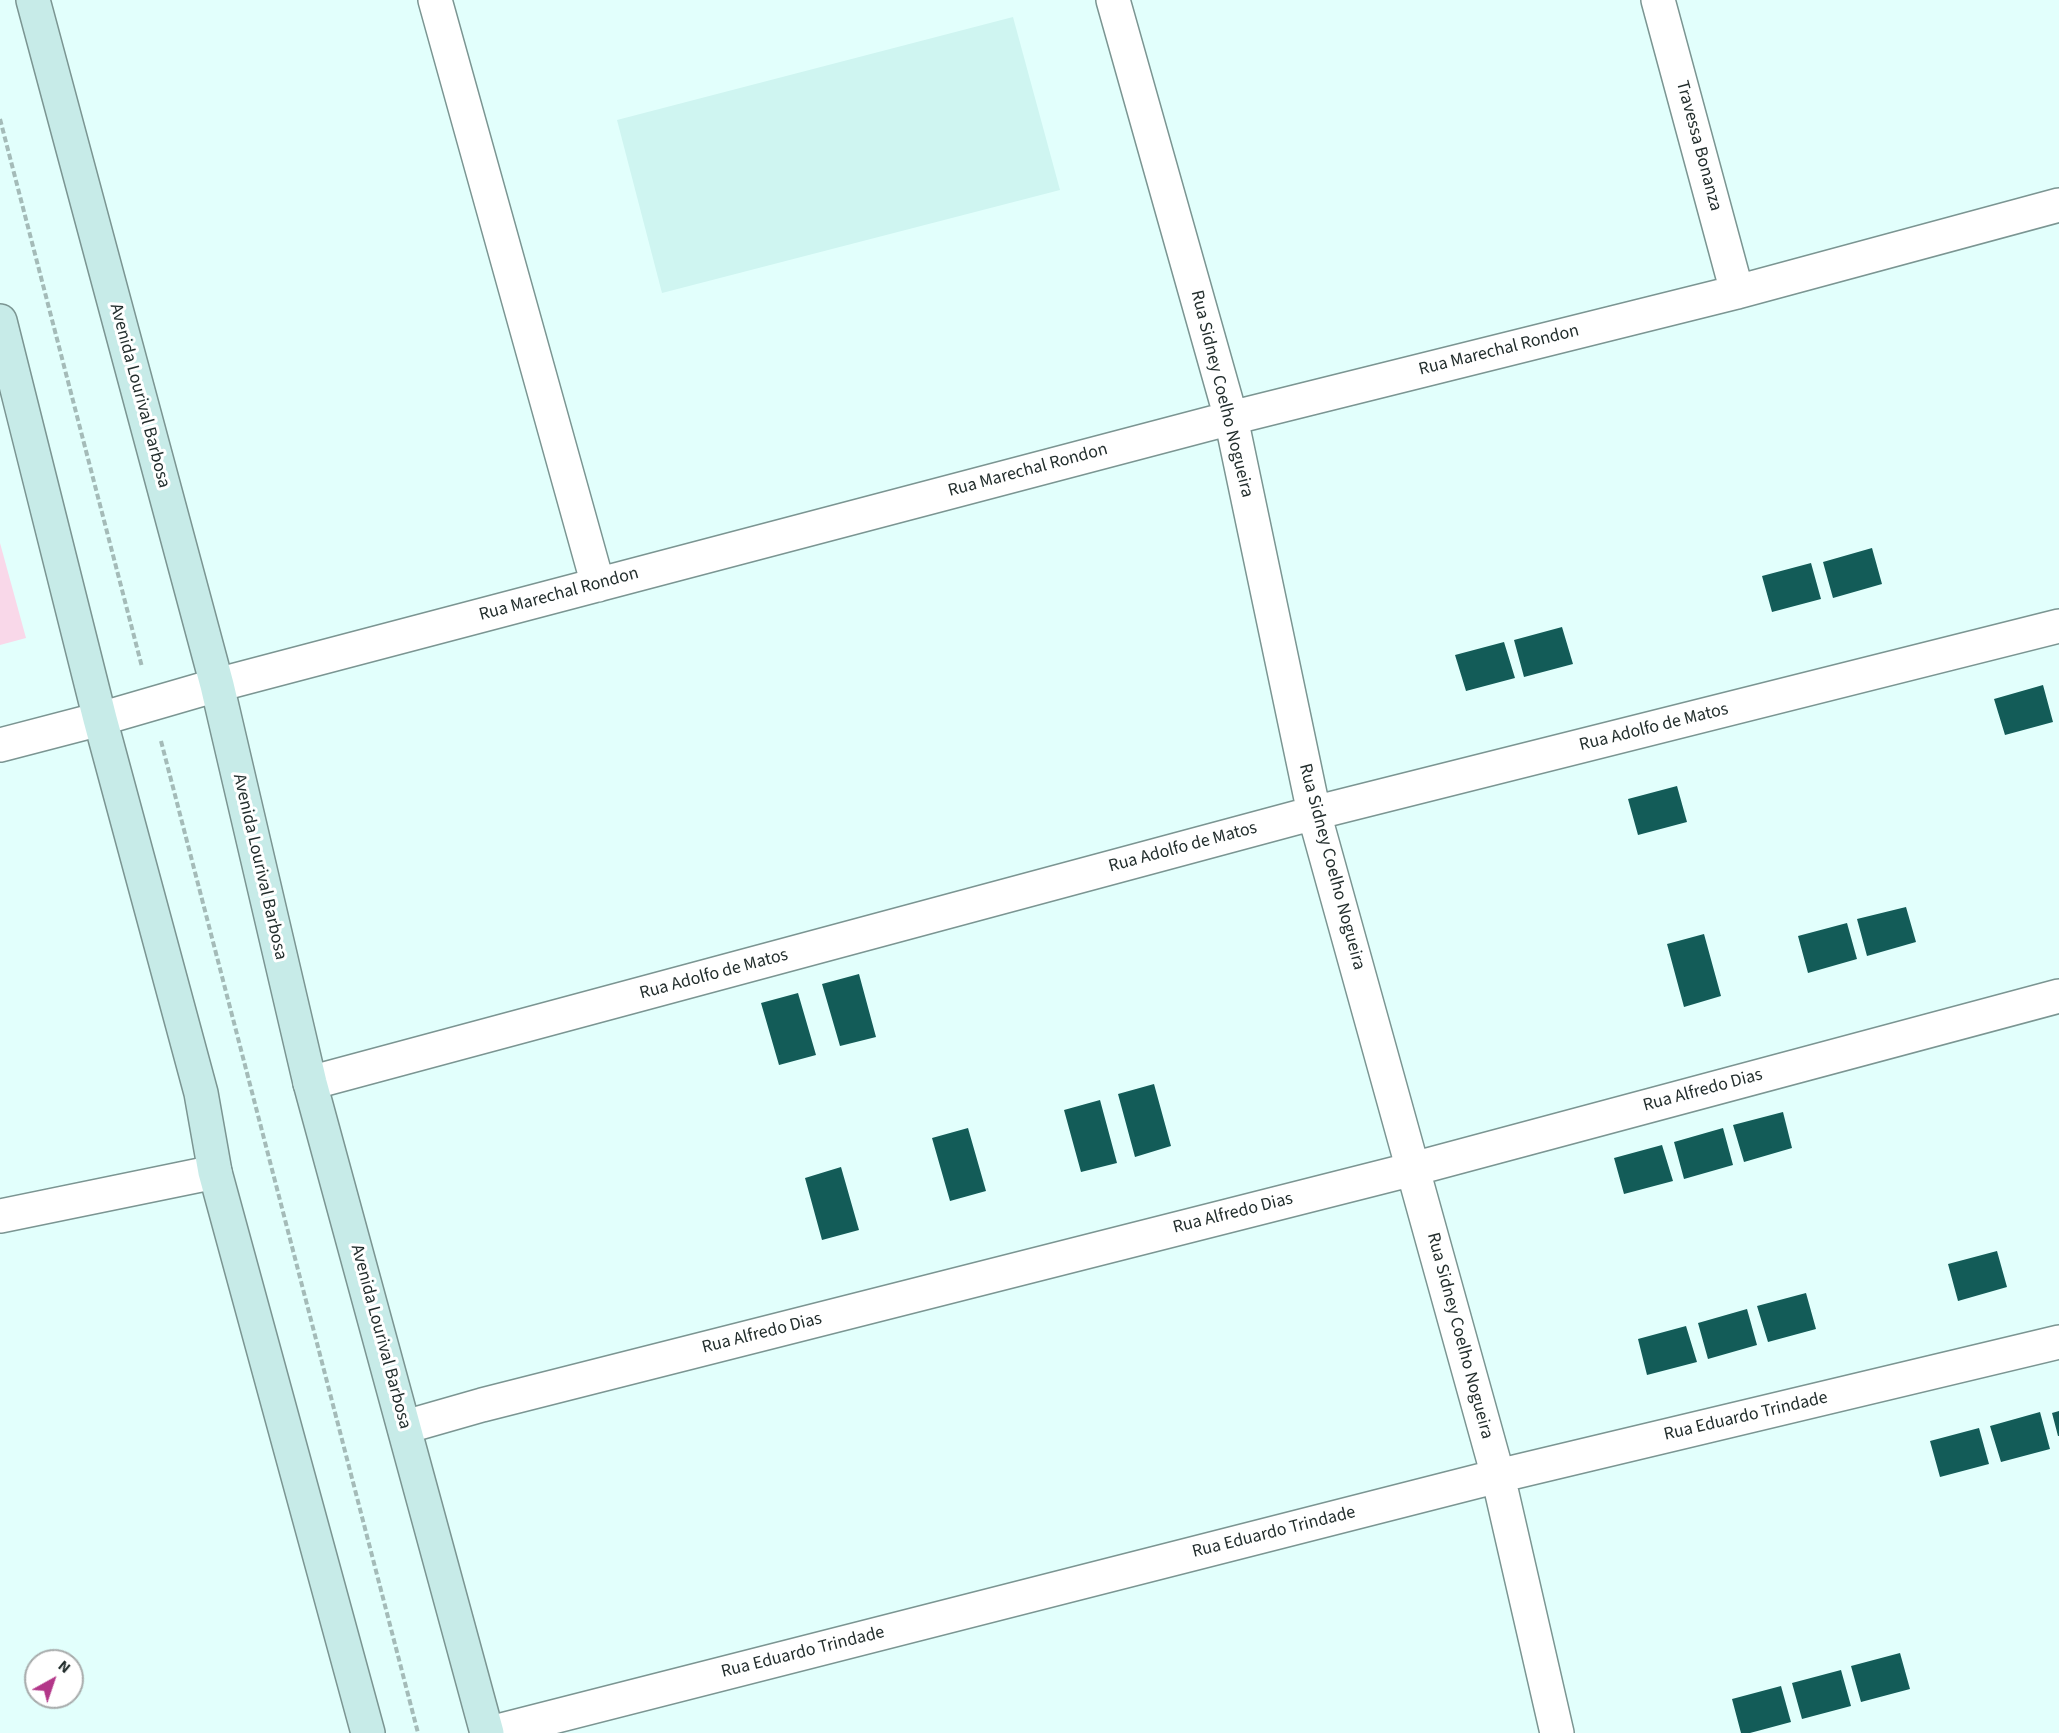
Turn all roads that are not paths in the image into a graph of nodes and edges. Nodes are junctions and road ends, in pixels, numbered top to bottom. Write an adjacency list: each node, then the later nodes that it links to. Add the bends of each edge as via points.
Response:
1 (33, 0): 11 (street, Avenida Lourival Barbosa)
2 (435, 0): 9 (street)
3 (1113, 0): 8 (street, Rua Sidney Coelho Nogueira)
4 (1658, 0): 6 (street, Travessa Bonanza)
5 (2059, 205): 6 (street, Rua Marechal Rondon)
6 (1737, 292): 8 (street, Rua Marechal Rondon)
7 (0, 321): 12 (street)
8 (1231, 418): 9 (street, Rua Marechal Rondon); 14 (street, Rua Sidney Coelho Nogueira)
9 (598, 585): 11 (street, Rua Marechal Rondon)
10 (2059, 626): 14 (street, Rua Adolfo de Matos)
11 (217, 685): 12 (street, Rua Marechal Rondon); 16 (street, Avenida Lourival Barbosa)
12 (100, 719): 13 (street, Rua Marechal Rondon); 18 (street, via 201,1093)
13 (0, 745)
14 (1314, 813): 16 (street, Rua Adolfo de Matos); 17 (street, Rua Sidney Coelho Nogueira)
15 (2059, 996): 17 (street, Rua Alfredo Dias)
16 (310, 1083): 21 (street, Avenida Lourival Barbosa)
17 (1413, 1169): 21 (street, Rua Alfredo Dias); 22 (street, Rua Sidney Coelho Nogueira)
18 (215, 1172): 19 (street); 23 (street)
19 (0, 1216)
20 (2059, 1342): 22 (street, Rua Eduardo Trindade)
21 (405, 1427): 24 (street, Avenida Lourival Barbosa)
22 (1498, 1476): 24 (street, Rua Eduardo Trindade); 25 (street, Rua Sidney Coelho Nogueira)
23 (368, 1733)
24 (489, 1733)
25 (1557, 1733)

